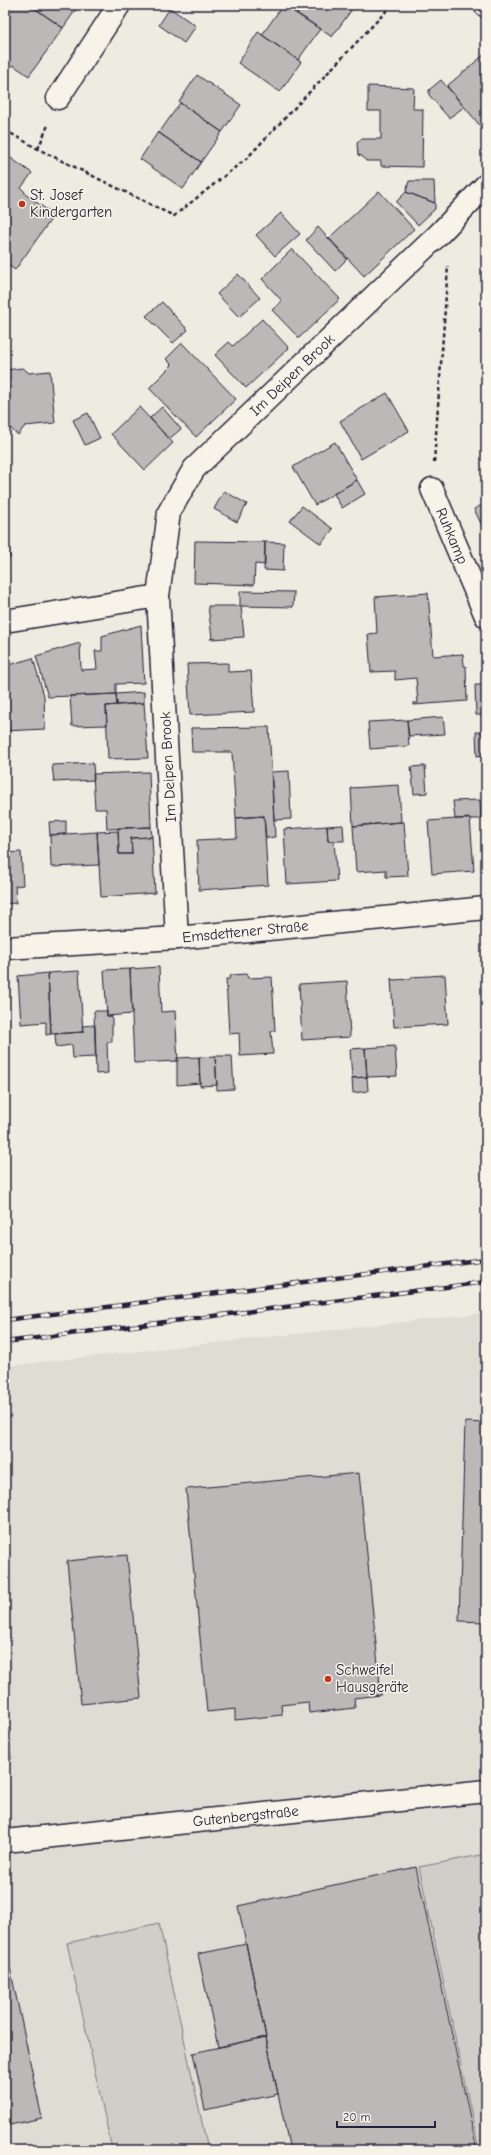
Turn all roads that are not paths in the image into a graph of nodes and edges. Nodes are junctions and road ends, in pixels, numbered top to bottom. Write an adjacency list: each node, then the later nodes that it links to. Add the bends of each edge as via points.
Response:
1 (120, 5): 2 (street)
2 (58, 98)
3 (486, 185): 6 (street, Im Deipen Brook, via 439,234 194,469 169,512)
4 (432, 488): 5 (street, Ruhkamp)
5 (479, 582): 7 (street, Ruhkamp)
6 (158, 596): 8 (street); 10 (street, Im Deipen Brook)
7 (486, 616)
8 (5, 621)
9 (486, 908): 10 (street, Emsdettener Straße)
10 (177, 938): 11 (street, Emsdettener Straße)
11 (5, 948)
12 (486, 1791): 13 (street, Gutenbergstraße)
13 (5, 1841)

